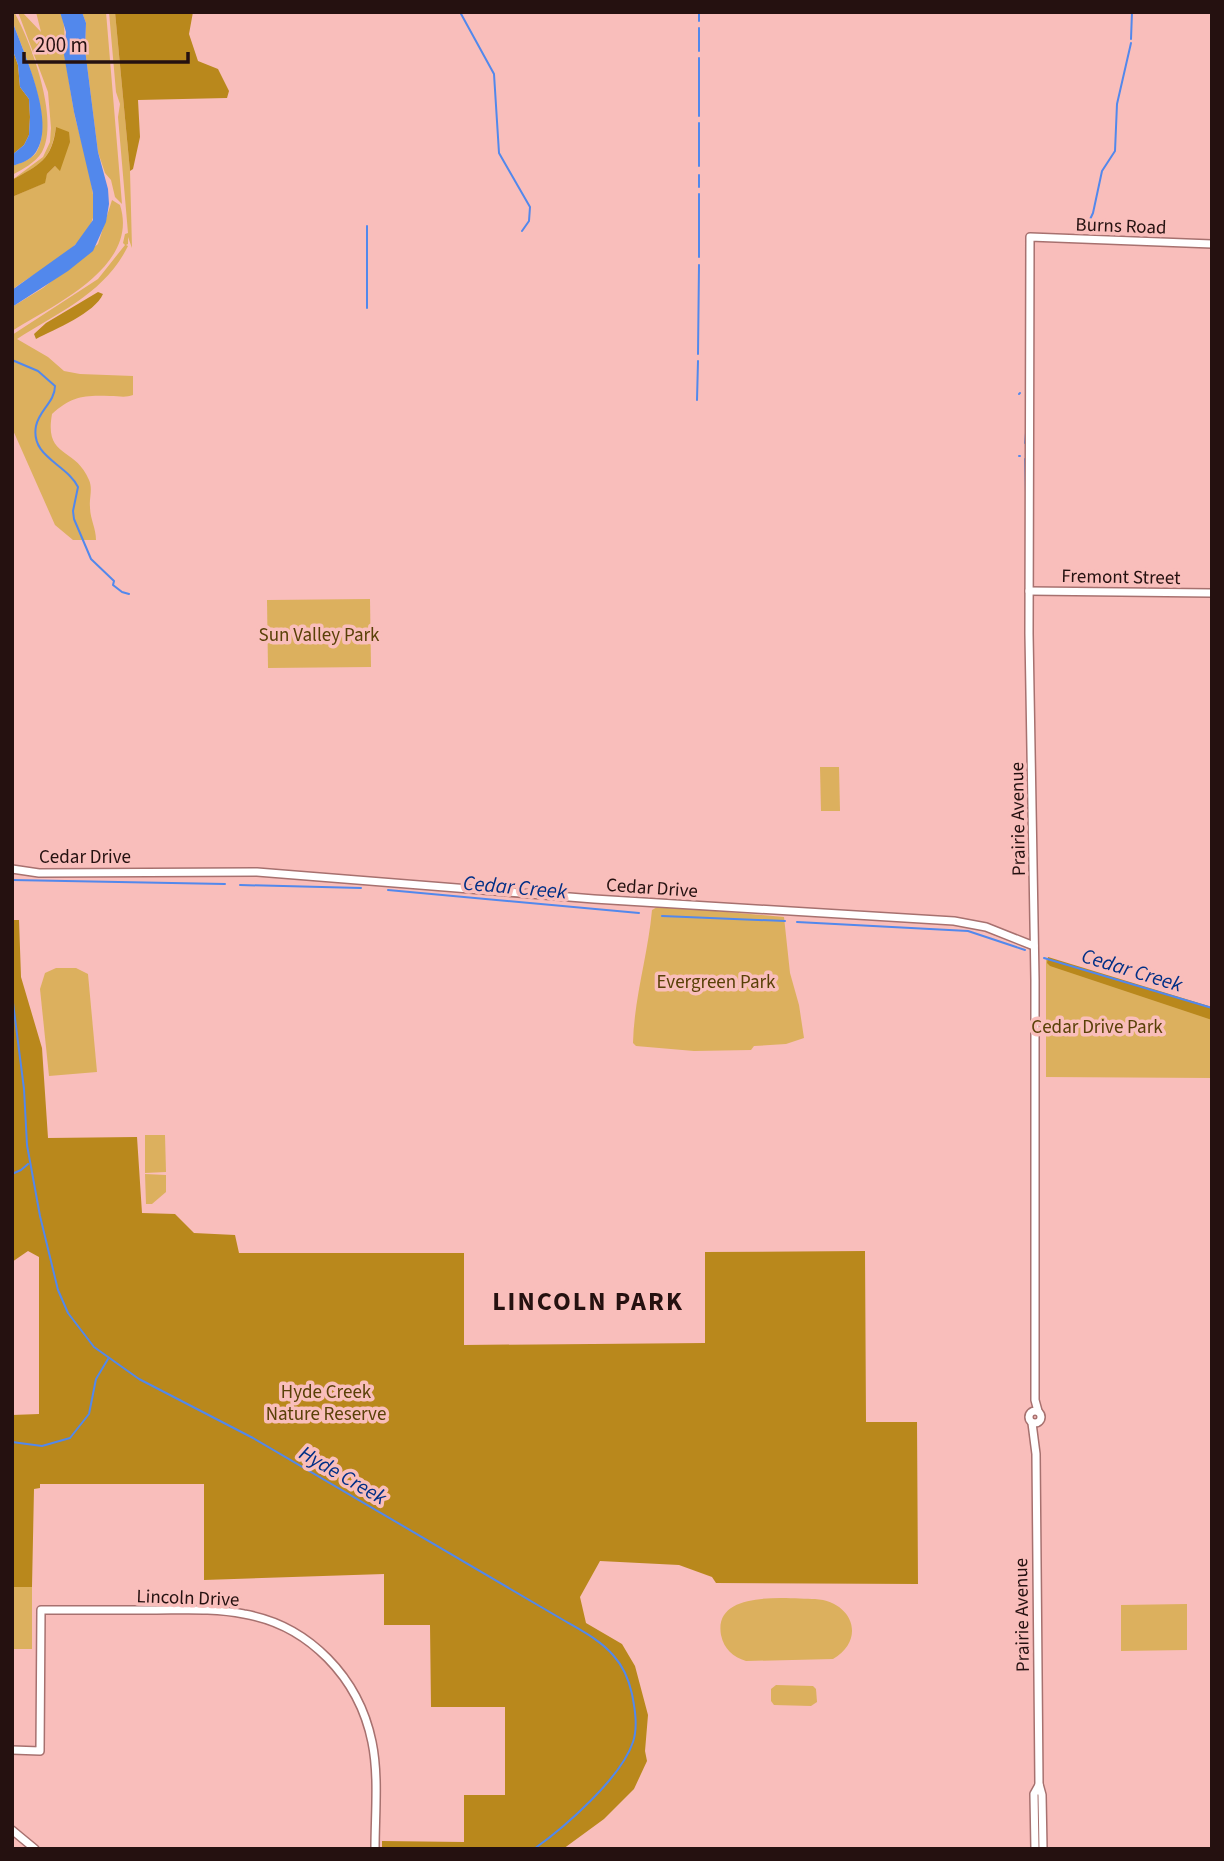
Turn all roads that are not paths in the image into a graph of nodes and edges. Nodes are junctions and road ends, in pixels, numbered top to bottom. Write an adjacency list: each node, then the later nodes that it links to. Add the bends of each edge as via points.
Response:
1 (1030, 237): 2 (street, Burns Road); 3 (street, Prairie Avenue)
2 (1212, 244)
3 (1029, 591): 4 (street, Fremont Street); 6 (street, Prairie Avenue)
4 (1212, 593)
5 (12, 869): 6 (street, Cedar Drive, via 39,873 257,872 954,921 986,927)
6 (1034, 946): 8 (street, Prairie Avenue, via 1035,1411 1028,1418 1035,1422 1036,1446)
7 (12, 1750): 11 (street, Lincoln Drive, via 40,1751 41,1610 236,1612 271,1621 313,1644 350,1685 369,1727 375,1765)
8 (1039, 1784): 12 (street, Prairie Avenue, via 1034,1794); 13 (street, Prairie Avenue)
9 (12, 1830): 10 (street)
10 (36, 1849)
11 (375, 1849)
12 (1035, 1849)
13 (1043, 1849)

